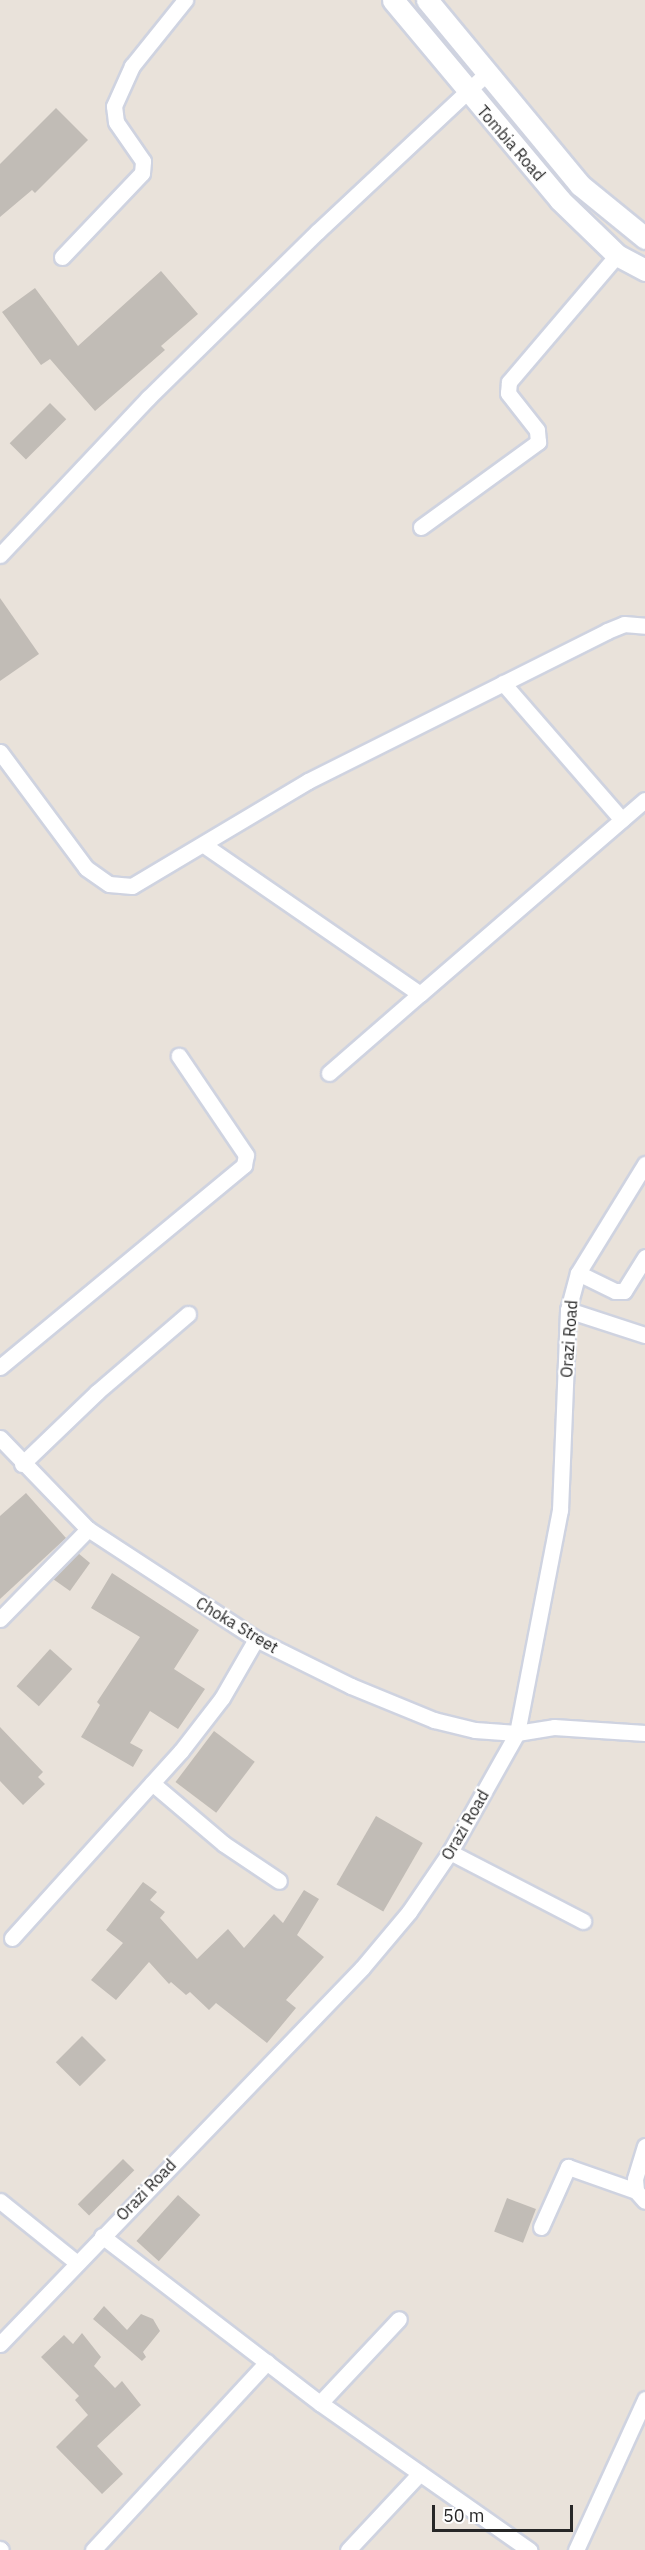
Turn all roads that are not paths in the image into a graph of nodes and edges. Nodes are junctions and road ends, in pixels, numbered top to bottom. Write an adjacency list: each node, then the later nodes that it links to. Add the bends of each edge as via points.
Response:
1 (185, 0): 8 (street, via 132,66 114,106 116,122 142,161 142,173)
2 (393, 0): 5 (main road, Tombia Road)
3 (427, 0): 4 (main road, Tombia Road)
4 (486, 74): 5 (street); 6 (main road, Tombia Road, via 580,185)
5 (467, 92): 7 (main road, Tombia Road, via 560,200); 11 (street, via 148,398)
6 (645, 238)
7 (617, 255): 9 (main road, Tombia Road); 10 (street, via 509,382 508,393 537,430 538,442)
8 (62, 258)
9 (645, 270)
10 (422, 527)
11 (0, 555)
12 (645, 626): 13 (street, via 624,624)
13 (503, 683): 16 (street); 17 (street, via 308,781)
14 (0, 752): 17 (street, via 86,868 109,885 132,886)
15 (642, 808): 16 (street)
16 (622, 820): 18 (street)
17 (204, 845): 18 (street)
18 (420, 994): 20 (street)
19 (179, 1056): 27 (street, via 246,1155 244,1166)
20 (329, 1073)
21 (645, 1164): 23 (street, Orazi Road)
22 (645, 1257): 23 (street, via 624,1291 615,1291)
23 (578, 1273): 24 (street, Orazi Road)
24 (568, 1310): 26 (street); 33 (street, Orazi Road, via 560,1510)
25 (188, 1314): 29 (street, via 97,1392)
26 (645, 1335)
27 (0, 1367)
28 (0, 1438): 29 (street, Choka Street)
29 (22, 1464): 30 (street, Choka Street)
30 (88, 1529): 31 (street); 32 (street, Choka Street)
31 (0, 1619)
32 (256, 1640): 33 (street, Choka Street, via 351,1686 435,1720 475,1730); 35 (street, via 222,1698)
33 (517, 1733): 34 (street, Choka Street, via 554,1727); 36 (street, Orazi Road)
34 (645, 1733)
35 (152, 1783): 37 (street, via 224,1844); 39 (street)
36 (450, 1852): 38 (street); 44 (street, Orazi Road, via 409,1912 362,1968)
37 (279, 1881)
38 (583, 1921)
39 (12, 1938)
40 (645, 2146): 41 (street)
41 (640, 2196): 43 (street, via 568,2167)
42 (0, 2201): 45 (street)
43 (541, 2227)
44 (102, 2236): 45 (street, Orazi Road); 48 (street)
45 (77, 2263): 47 (street, Orazi Road)
46 (399, 2319): 50 (street)
47 (0, 2344)
48 (267, 2362): 50 (street); 52 (street)
49 (645, 2399): 55 (street)
50 (320, 2403): 51 (street)
51 (420, 2473): 53 (street); 54 (street)
52 (93, 2550)
53 (348, 2550)
54 (529, 2550)
55 (576, 2550)

